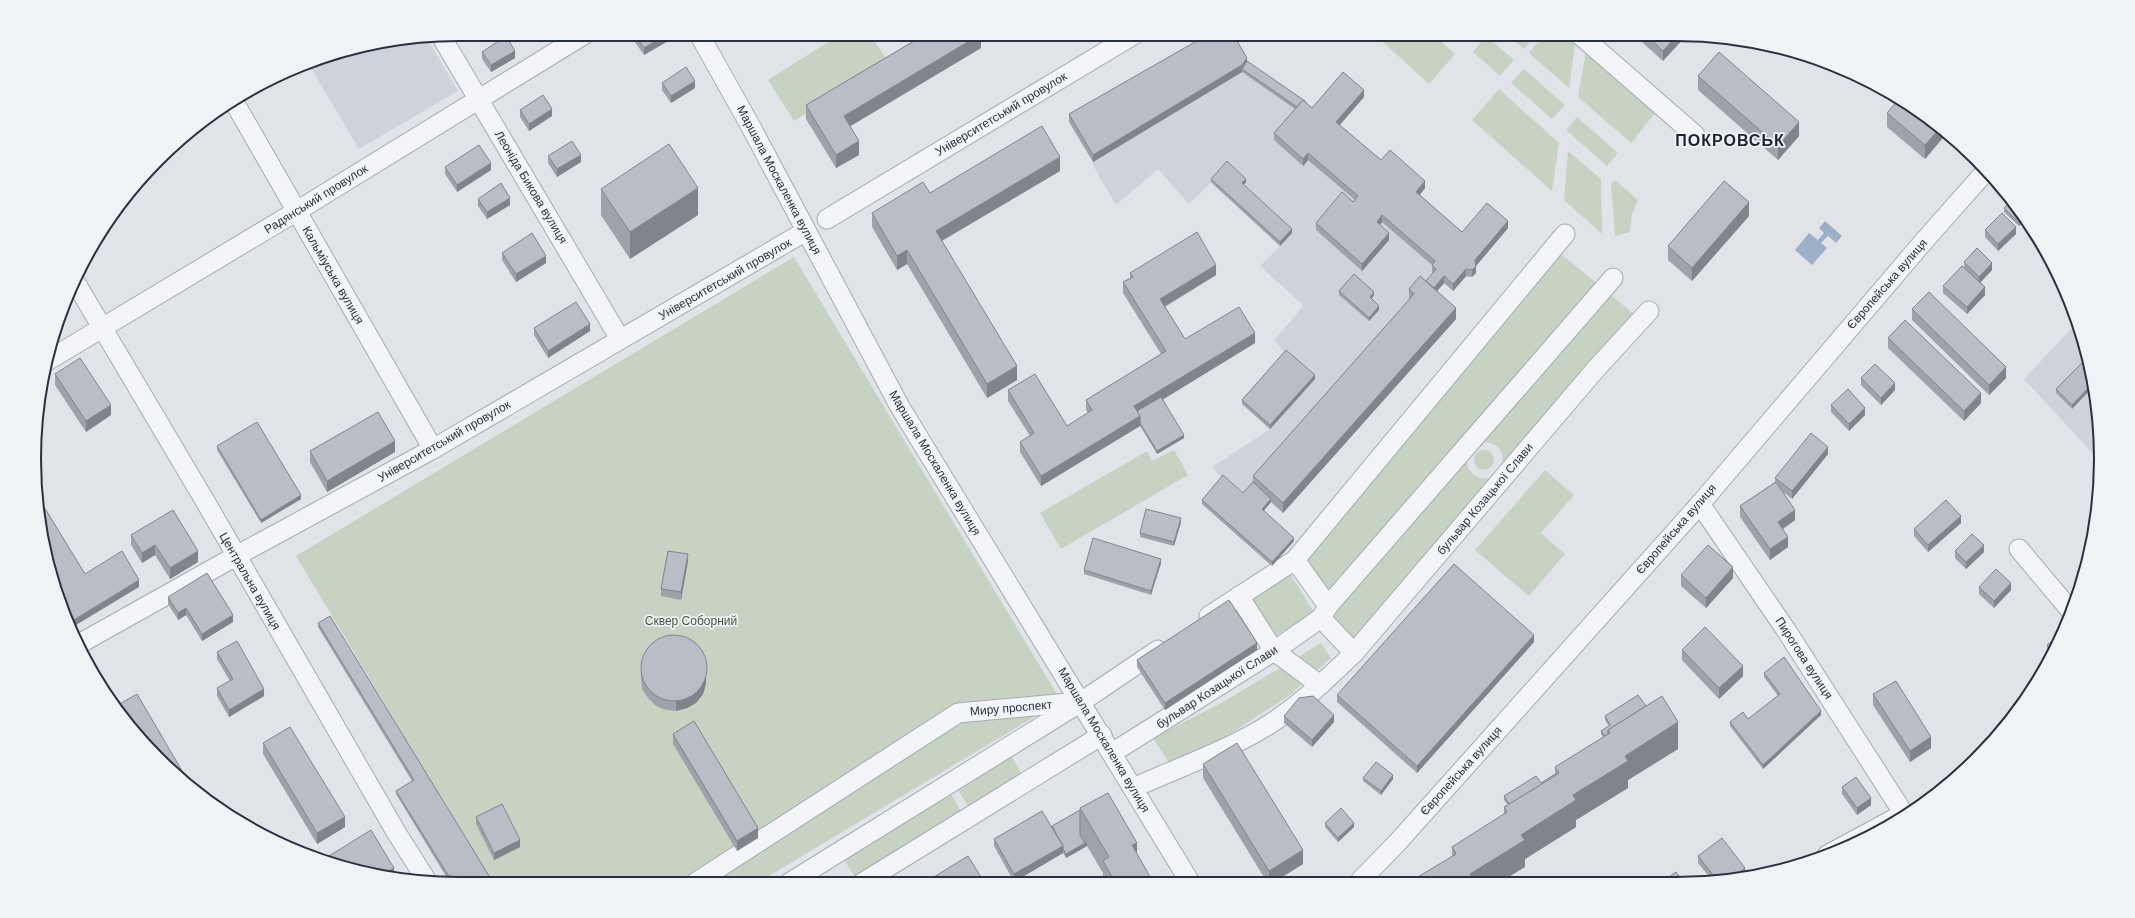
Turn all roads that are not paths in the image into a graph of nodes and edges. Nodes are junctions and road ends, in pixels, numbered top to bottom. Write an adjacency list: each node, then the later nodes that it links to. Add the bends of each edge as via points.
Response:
1 (573, 41): 6 (street, Радянський провулок)
2 (703, 41): 12 (street, Маршала Москаленка вулиця)
3 (1123, 41): 11 (street, Університетський провулок)
4 (1587, 41): 8 (street)
5 (444, 42): 6 (street, Леоніда Бикова вулиця)
6 (478, 98): 10 (street, Радянський провулок); 18 (street, Леоніда Бикова вулиця)
7 (236, 105): 10 (street, Кальміуська вулиця)
8 (1696, 136)
9 (1983, 175): 21 (street, Європейська вулиця)
10 (297, 211): 17 (street, Радянський провулок); 20 (street, Кальміуська вулиця)
11 (827, 219)
12 (806, 231): 18 (street, Університетський провулок); 34 (street, Маршала Москаленка вулиця, via 900,408)
13 (1565, 234): 24 (street)
14 (1613, 278): 27 (street, бульвар Козацької Слави)
15 (78, 287): 17 (street, Центральна вулиця)
16 (1649, 311): 32 (street, бульвар Козацької Слави, via 1595,370)
17 (103, 328): 19 (street, Радянський провулок); 23 (street, Центральна вулиця)
18 (620, 339): 20 (street, Університетський провулок)
19 (54, 357)
20 (433, 449): 23 (street, Університетський провулок)
21 (1700, 504): 38 (street, Пирогова вулиця, via 1786,630); 44 (street, Європейська вулиця)
22 (2019, 549): 26 (street)
23 (236, 556): 30 (street, Університетський провулок); 39 (street, Центральна вулиця)
24 (1295, 560): 25 (street); 27 (street)
25 (1239, 596): 28 (street); 31 (street)
26 (2067, 606)
27 (1324, 612): 31 (street, бульвар Козацької Слави); 32 (street)
28 (1195, 626)
29 (1176, 639): 34 (street)
30 (83, 642)
31 (1274, 650): 33 (street); 36 (street, бульвар Козацької Слави)
32 (1354, 653): 33 (street, бульвар Козацької Слави)
33 (1320, 685): 37 (street, бульвар Козацької Слави, via 1267,726 1246,738)
34 (1081, 702): 35 (street, Маршала Москаленка вулиця); 40 (street, Миру проспект, via 958,713); 41 (street, Миру проспект)
35 (1102, 735): 36 (street, Маршала Москаленка вулиця); 42 (street)
36 (1112, 753): 37 (street, Маршала Москаленка вулиця)
37 (1133, 788): 43 (street, Маршала Москаленка вулиця)
38 (1902, 811)
39 (423, 875)
40 (704, 877)
41 (799, 877)
42 (872, 877)
43 (1187, 877)
44 (1364, 877)

